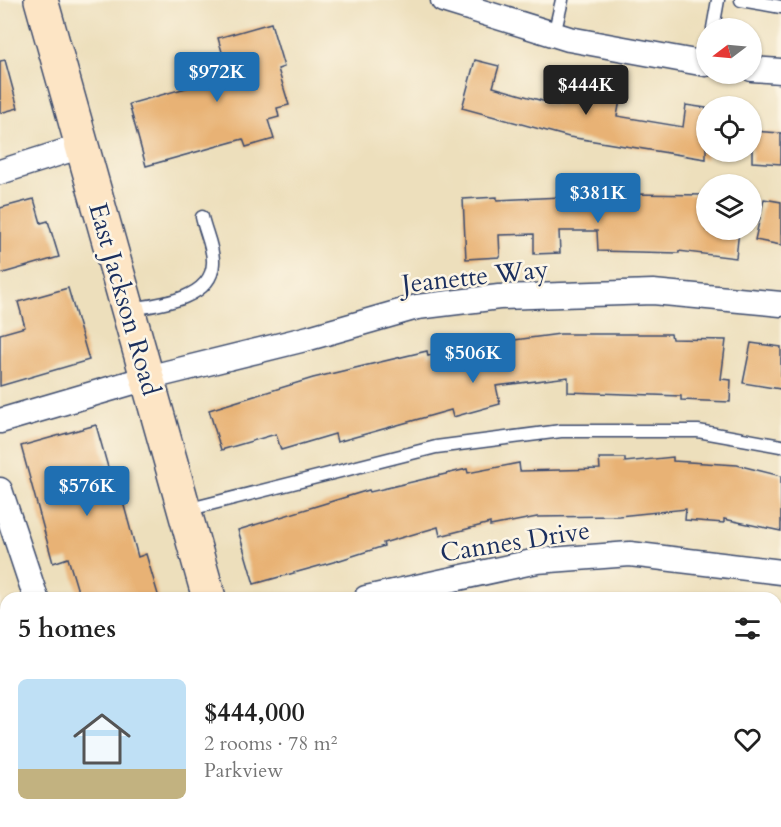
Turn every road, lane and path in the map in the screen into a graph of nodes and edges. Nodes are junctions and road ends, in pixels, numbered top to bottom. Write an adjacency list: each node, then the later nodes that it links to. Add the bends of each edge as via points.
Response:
1 (41, 0): 12 (street, East Jackson Road)
2 (443, 0): 8 (street)
3 (562, 0): 8 (lane)
4 (718, 0): 7 (lane)
5 (741, 0): 6 (lane)
6 (781, 7)
7 (715, 18)
8 (554, 35): 9 (street)
9 (696, 62)
10 (762, 70): 11 (street)
11 (781, 71)
12 (82, 146): 13 (street); 16 (street, East Jackson Road)
13 (0, 172)
14 (202, 217): 16 (lane, via 213,262 210,278 192,293 162,304)
15 (781, 304): 17 (street, Jeanette Way, via 653,292 499,297 417,307)
16 (128, 309): 17 (street, East Jackson Road)
17 (147, 378): 18 (street, Jeanette Way); 21 (street, East Jackson Road)
18 (0, 421)
19 (781, 446): 21 (lane, via 698,430 561,431 436,447)
20 (0, 490): 23 (street)
21 (184, 511): 24 (street, East Jackson Road)
22 (781, 572): 25 (street, Cannes Drive, via 630,554 537,561)
23 (34, 592)
24 (207, 592)
25 (399, 592)

